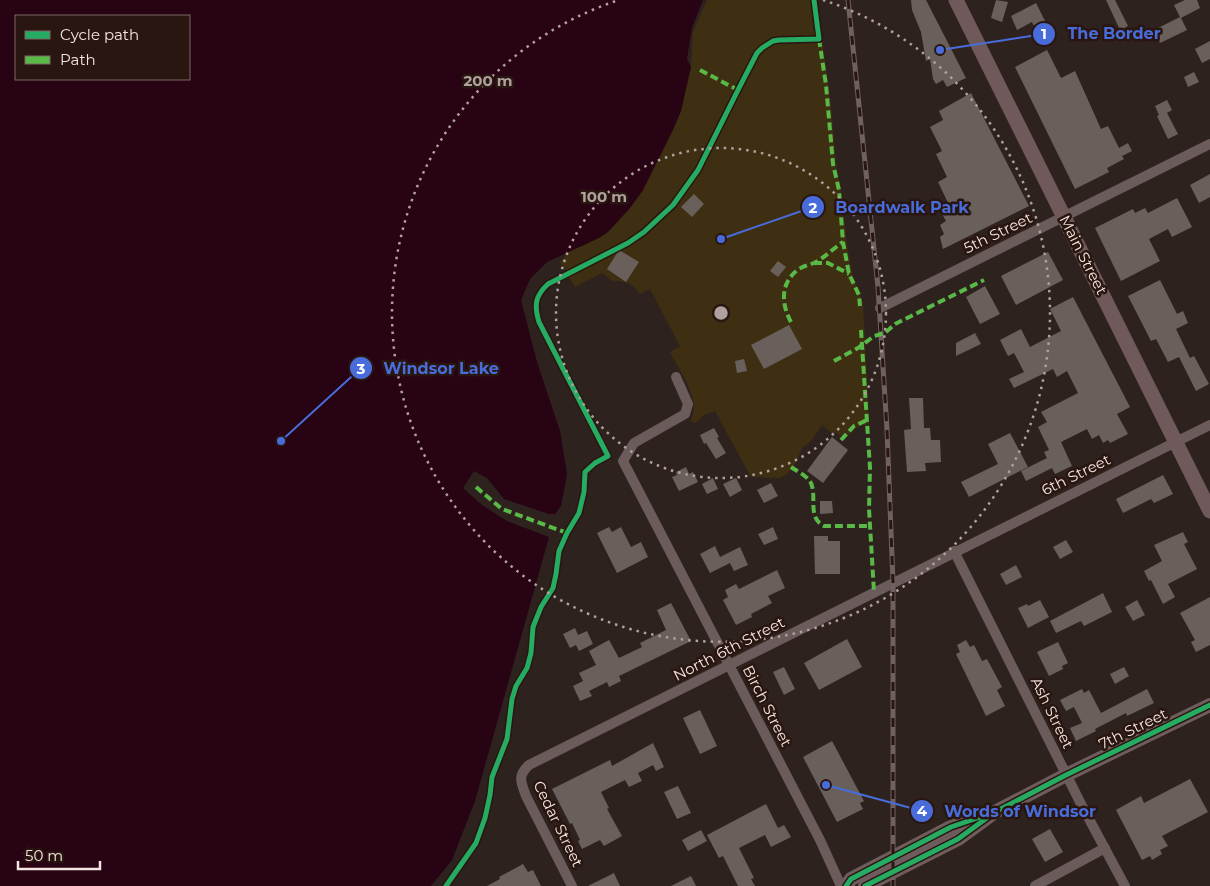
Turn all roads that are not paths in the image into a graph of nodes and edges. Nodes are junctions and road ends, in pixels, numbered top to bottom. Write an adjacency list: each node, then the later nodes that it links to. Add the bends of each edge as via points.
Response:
1 (956, 0): 3 (main road, Main Street)
2 (1210, 144): 3 (street, 5th Street)
3 (1064, 217): 4 (street, 5th Street); 7 (main road, Main Street)
4 (880, 308)
5 (676, 377): 10 (street, Birch Street, via 688,410 682,417 634,443 623,461)
6 (1210, 425): 7 (street, 6th Street)
7 (1176, 442): 8 (main road, Main Street); 9 (street, 6th Street)
8 (1210, 511)
9 (954, 552): 10 (street, North 6th Street); 13 (street, Ash Street)
10 (730, 666): 12 (street, North 6th Street, via 529,765); 17 (street, Birch Street)
11 (1210, 705): 13 (main road, 7th Street)
12 (521, 775): 16 (street, Cedar Street, via 526,796)
13 (1066, 775): 14 (main road, 7th Street); 15 (street, Ash Street)
14 (995, 812): 18 (main road, via 952,827 851,879); 19 (main road, via 958,839)
15 (1105, 848): 20 (street); 21 (street, Ash Street)
16 (572, 886)
17 (841, 886)
18 (846, 886)
19 (865, 886)
20 (1035, 886)
21 (1125, 886)

